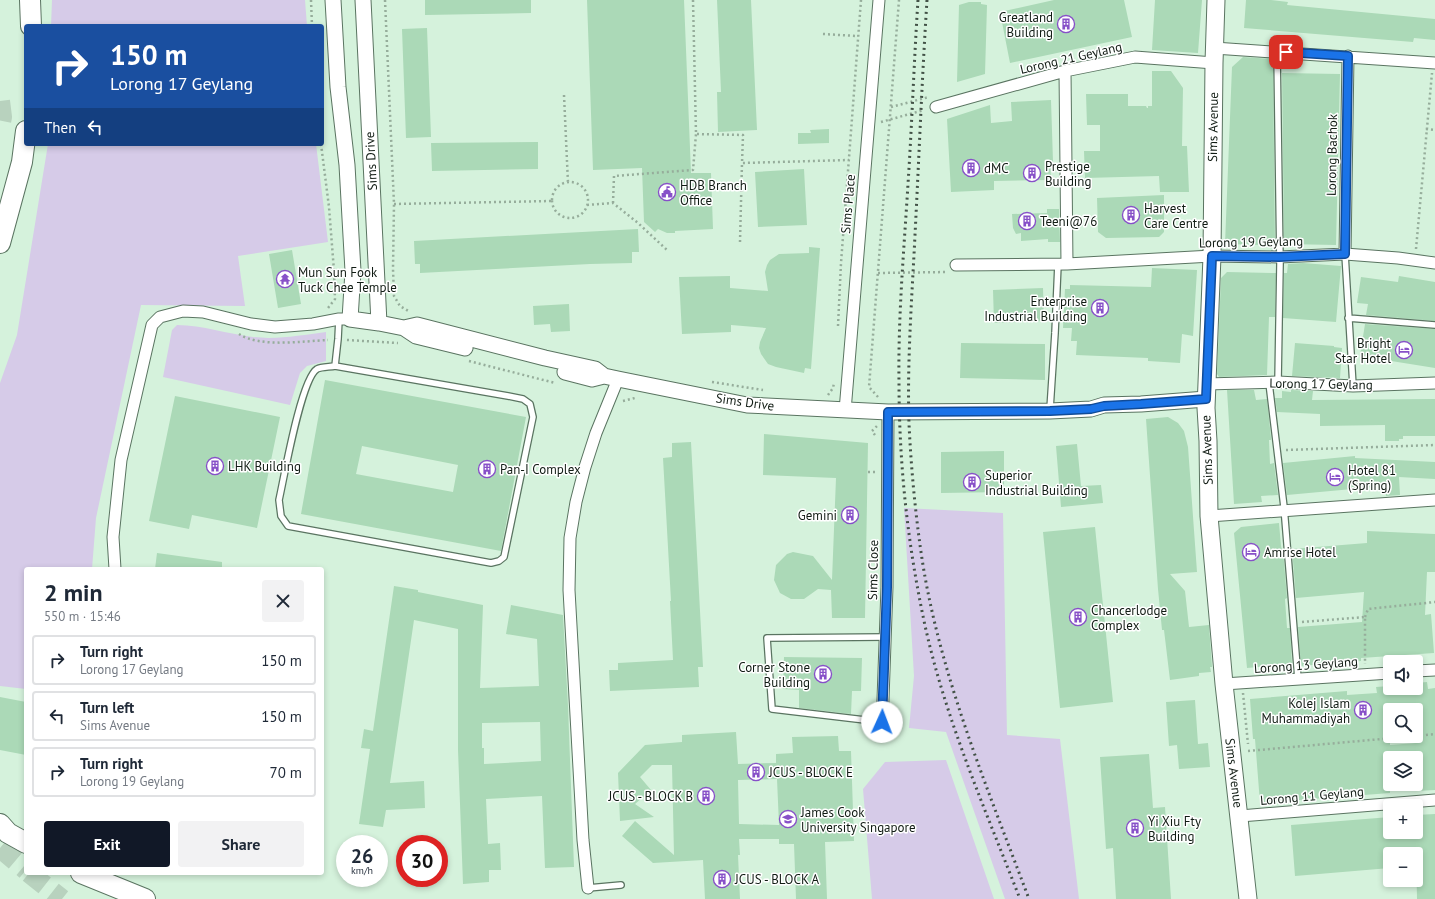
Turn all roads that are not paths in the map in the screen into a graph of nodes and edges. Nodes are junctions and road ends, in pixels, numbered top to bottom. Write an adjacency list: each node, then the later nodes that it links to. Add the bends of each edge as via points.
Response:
1 (30, 0): 6 (highway)
2 (333, 0): 22 (street, Sims Drive, via 338,87 347,164 352,270)
3 (363, 0): 23 (street, Sims Drive)
4 (879, 0): 31 (street, Sims Place)
5 (1216, 0): 8 (main road, Sims Avenue)
6 (31, 24)
7 (1278, 52): 8 (street, Lorong 21 Geylang); 9 (street, Lorong 21 Geylang); 17 (lane)
8 (1214, 56): 11 (street, Lorong 21 Geylang, via 1135,57); 16 (main road, Sims Avenue)
9 (1348, 56): 10 (street, Lorong 21 Geylang); 15 (street, Lorong Bachok)
10 (1434, 63)
11 (1065, 71): 12 (street, Lorong 21 Geylang); 19 (street)
12 (936, 101)
13 (24, 146): 14 (highway)
14 (0, 243)
15 (1345, 254): 17 (street, Lorong 19 Geylang); 18 (street, Lorong 19 Geylang); 21 (lane)
16 (1212, 256): 17 (street, Lorong 19 Geylang); 19 (street, Lorong 19 Geylang); 30 (main road, Sims Avenue)
17 (1279, 257): 27 (lane)
18 (1435, 263)
19 (1063, 264): 20 (street, Lorong 19 Geylang); 32 (lane)
20 (956, 265)
21 (1348, 318): 24 (lane); 29 (lane)
22 (344, 319): 23 (street, Sims Drive); 25 (lane, via 338,339); 37 (street, via 275,327 203,312 183,311 160,317 152,325 121,460 113,537)
23 (379, 323): 26 (street, Sims Drive, via 404,328 416,336 592,379)
24 (1435, 325)
25 (335, 366): 25 (lane, via 508,396 523,399 530,404 533,417 504,557 491,563 288,526 282,516 279,500 301,401 309,378 317,369)
26 (611, 378): 31 (street, Sims Drive, via 746,405); 51 (street, via 615,401 596,433 576,502 570,538 569,590)
27 (1273, 382): 29 (street, Lorong 17 Geylang); 30 (street, Lorong 17 Geylang); 35 (lane)
28 (1435, 383): 29 (street, Lorong 17 Geylang)
29 (1353, 386)
30 (1206, 397): 32 (street, Lorong 17 Geylang); 36 (main road, Sims Avenue)
31 (845, 411): 33 (street, Sims Drive)
32 (1050, 411): 33 (street, Lorong 17 Geylang)
33 (888, 412): 38 (street, Sims Close)
34 (1435, 500): 35 (street)
35 (1284, 511): 36 (street); 42 (lane)
36 (1208, 516): 43 (main road, Sims Avenue)
37 (114, 567)
38 (885, 637): 44 (street, Sims Close); 44 (lane, via 768,638 772,710)
39 (1435, 670): 40 (street)
40 (1423, 671)
41 (1383, 674): 42 (street, Lorong 13 Geylang)
42 (1298, 680): 43 (street, Lorong 13 Geylang)
43 (1224, 684): 46 (main road, Sims Avenue)
44 (882, 724)
45 (1435, 800): 46 (street, Lorong 11 Geylang)
46 (1240, 816): 53 (main road, Sims Avenue)
47 (0, 824): 48 (highway, via 8,833)
48 (24, 842)
49 (86, 875): 52 (highway)
50 (621, 885): 51 (lane)
51 (588, 888)
52 (145, 899)
53 (1248, 899)

